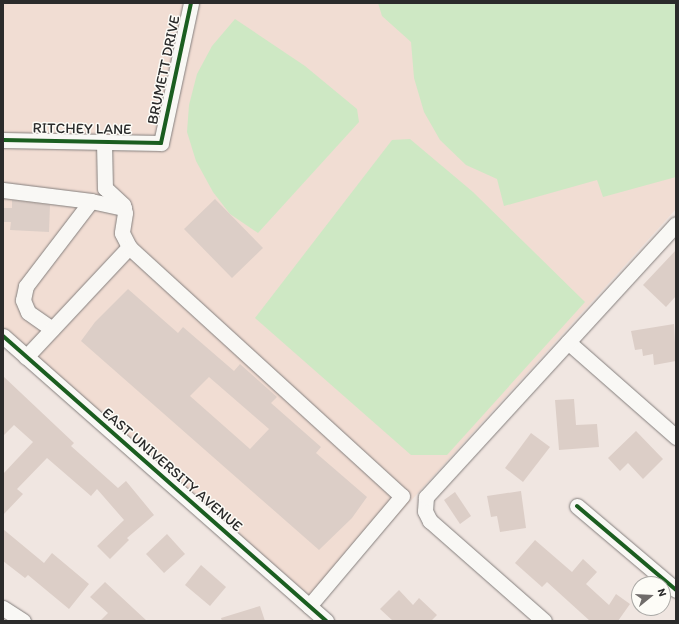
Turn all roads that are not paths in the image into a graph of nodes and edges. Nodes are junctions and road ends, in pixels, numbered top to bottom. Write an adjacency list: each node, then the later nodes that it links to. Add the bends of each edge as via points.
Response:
1 (191, 3): 4 (street, BRUMETT DRIVE)
2 (3, 140): 3 (street, RITCHEY LANE)
3 (104, 142): 4 (street, RITCHEY LANE); 7 (street, via 105,188 120,200)
4 (161, 143)
5 (3, 190): 6 (street)
6 (91, 201): 7 (street); 10 (street, via 23,292 28,312)
7 (124, 208): 9 (street, via 122,233)
8 (676, 224): 12 (street)
9 (129, 247): 10 (street); 17 (street, via 402,496)
10 (52, 329): 13 (street)
11 (3, 336): 13 (street, EAST UNIVERSITY AVENUE)
12 (568, 342): 14 (street); 21 (street, via 426,497 425,511 430,521)
13 (26, 357): 17 (street, EAST UNIVERSITY AVENUE)
14 (676, 437)
15 (577, 506): 16 (street)
16 (676, 590)
17 (308, 606): 20 (street, EAST UNIVERSITY AVENUE)
18 (3, 608): 19 (street)
19 (22, 621)
20 (326, 621)
21 (544, 621)

